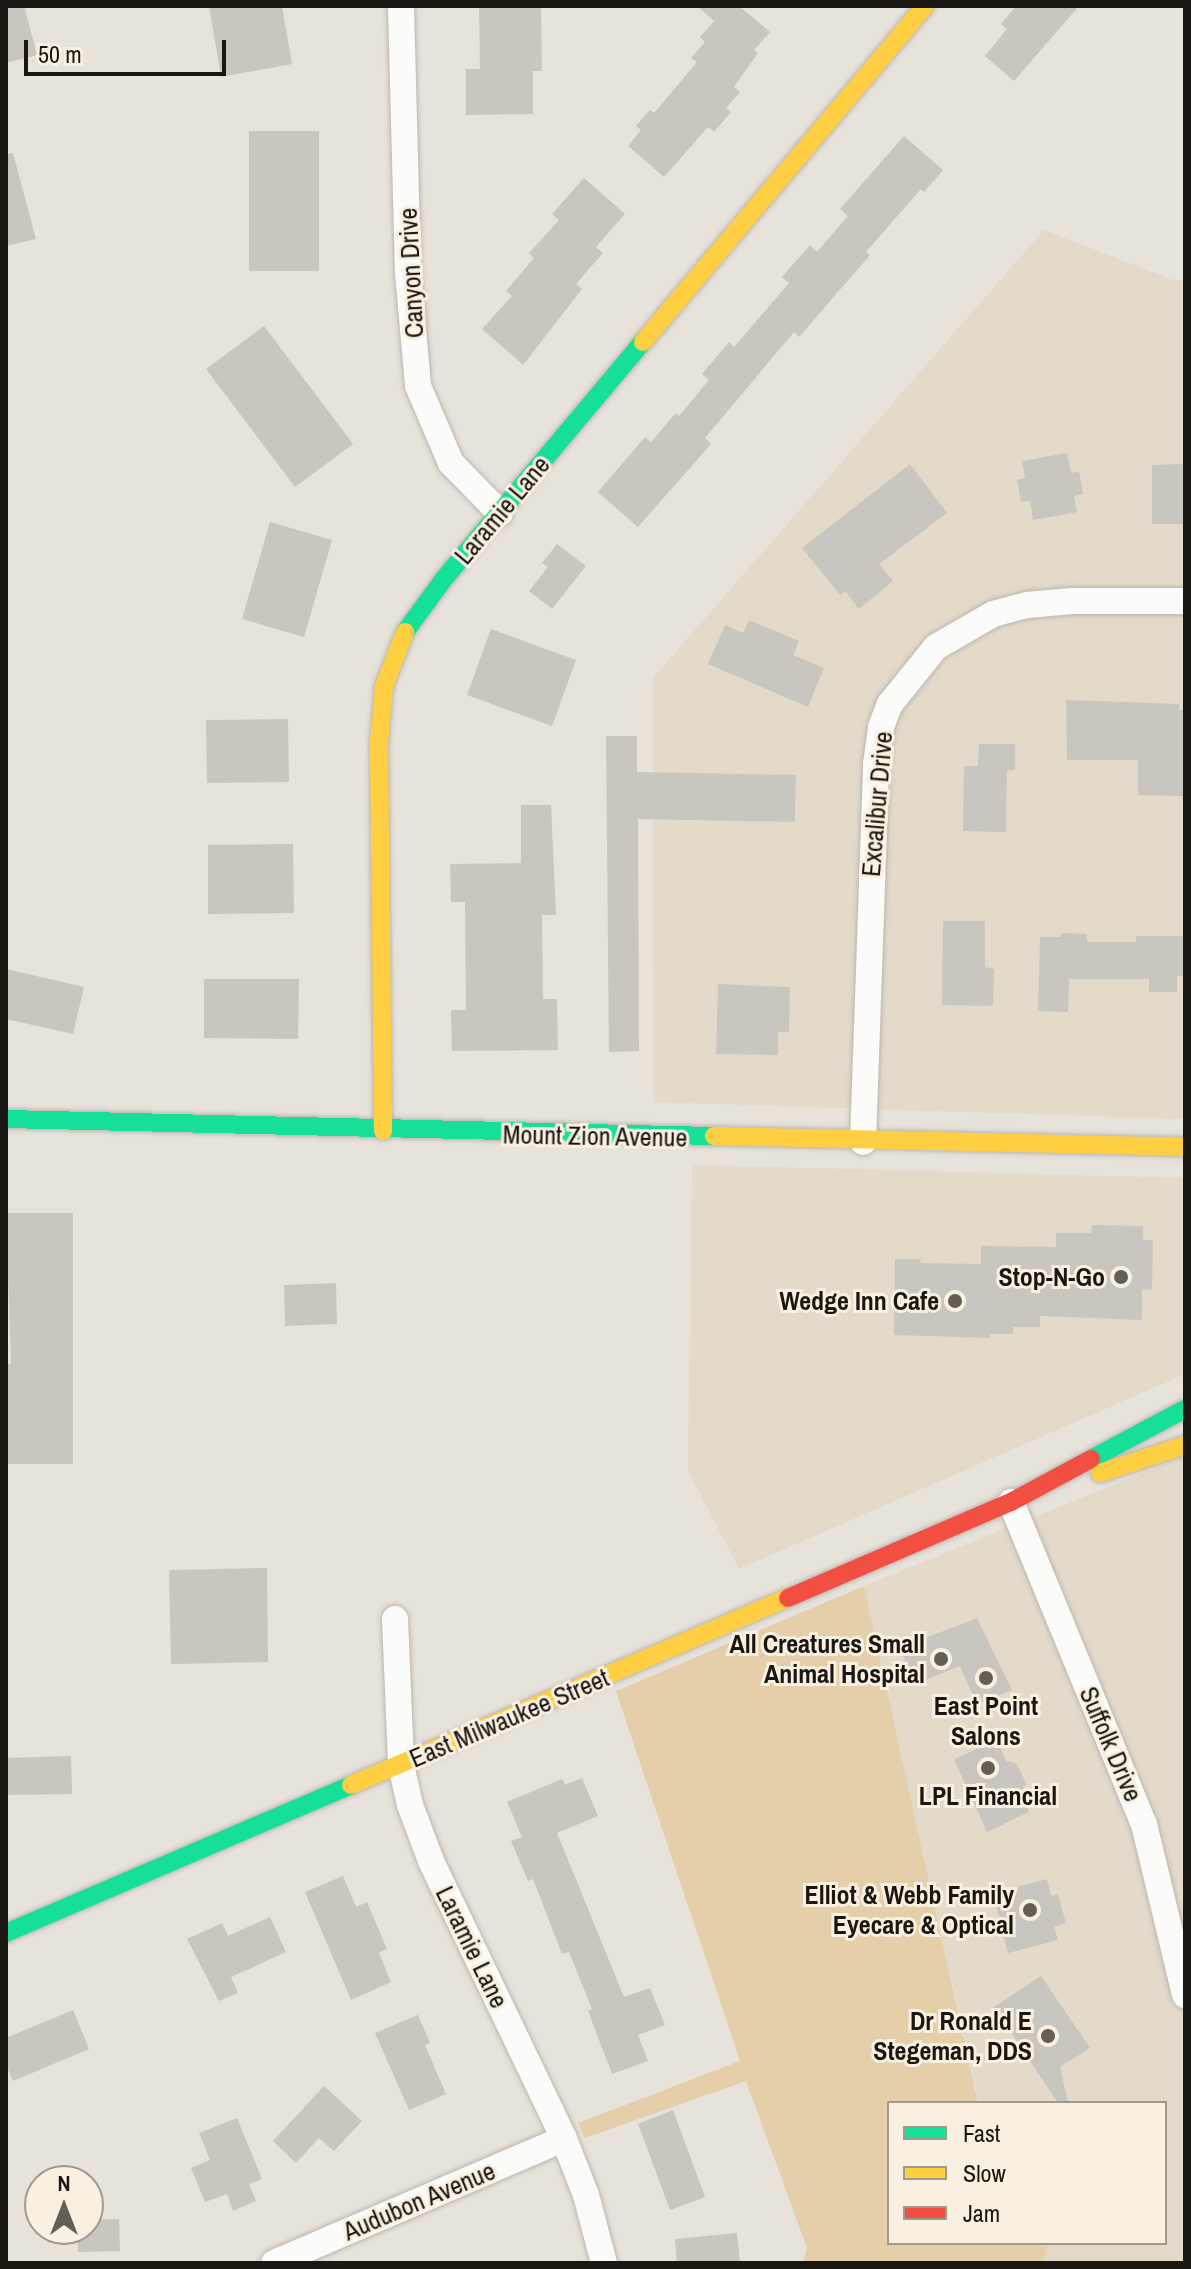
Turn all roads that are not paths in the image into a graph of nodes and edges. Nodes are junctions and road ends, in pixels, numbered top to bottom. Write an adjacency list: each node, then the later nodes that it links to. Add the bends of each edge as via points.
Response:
1 (401, 6): 3 (street, Canyon Drive, via 408,273 418,386 451,463)
2 (925, 6): 3 (main road, Laramie Lane)
3 (500, 513): 6 (main road, Laramie Lane, via 405,632 384,686 379,742)
4 (1185, 601): 7 (street, Excalibur Drive, via 1072,601 993,614 936,647 890,704 876,764)
5 (6, 1119): 6 (main road, Mount Zion Avenue)
6 (383, 1131): 7 (main road, Mount Zion Avenue)
7 (863, 1142): 8 (main road, Mount Zion Avenue)
8 (1185, 1147)
9 (1185, 1409): 11 (main road, East Milwaukee Street)
10 (1185, 1445): 11 (main road, East Milwaukee Street)
11 (1011, 1502): 13 (main road, East Milwaukee Street); 15 (street, Suffolk Drive, via 1144,1824)
12 (395, 1619): 13 (street, Laramie Lane)
13 (401, 1765): 14 (main road, East Milwaukee Street); 16 (street, Laramie Lane, via 431,1861)
14 (6, 1933)
15 (1185, 1995)
16 (564, 2139): 17 (street, Audubon Avenue); 18 (street, Laramie Lane)
17 (274, 2263)
18 (604, 2263)

